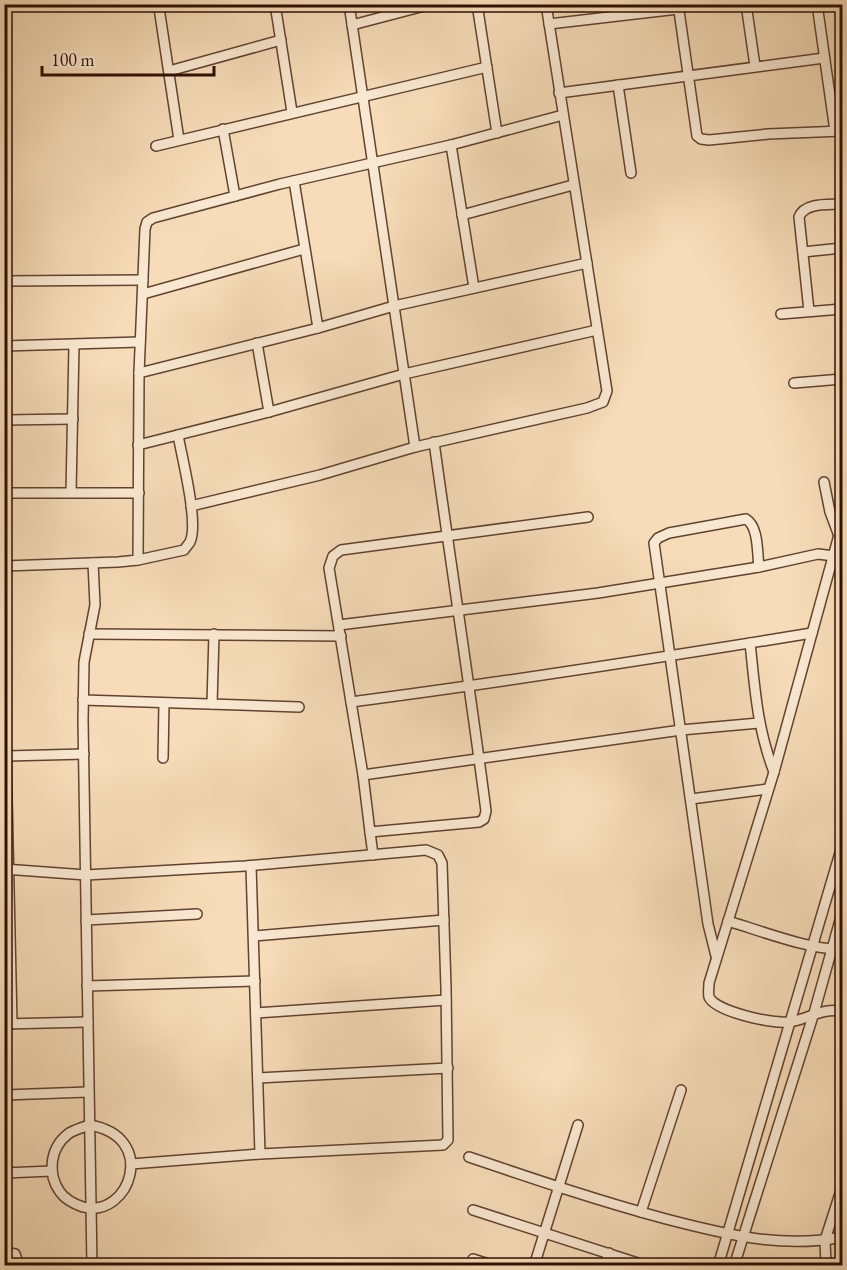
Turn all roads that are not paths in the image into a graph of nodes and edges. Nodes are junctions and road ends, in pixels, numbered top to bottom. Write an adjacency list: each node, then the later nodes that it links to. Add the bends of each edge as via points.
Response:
1 (161, 4): 16 (street)
2 (275, 4): 12 (street)
3 (349, 4): 11 (street)
4 (432, 4): 11 (street)
5 (477, 4): 15 (street)
6 (546, 4): 10 (street)
7 (746, 4): 14 (street)
8 (817, 4): 13 (street)
9 (678, 7): 10 (street); 17 (street)
10 (549, 24): 19 (street)
11 (352, 25): 20 (street)
12 (281, 40): 16 (street); 21 (street)
13 (824, 58): 14 (street); 24 (street)
14 (755, 66): 17 (street)
15 (487, 67): 20 (street); 25 (street)
16 (169, 71): 26 (street)
17 (688, 75): 18 (street); 24 (street, via 701,139)
18 (618, 85): 19 (street); 30 (street)
19 (559, 93): 22 (street)
20 (363, 96): 21 (street); 29 (street)
21 (292, 112): 23 (street)
22 (563, 116): 25 (street); 32 (street)
23 (223, 129): 26 (street); 33 (street)
24 (839, 131)
25 (497, 133): 27 (street)
26 (179, 140): 28 (street)
27 (451, 145): 29 (street); 35 (street)
28 (156, 146)
29 (372, 163): 31 (street); 44 (street)
30 (631, 172)
31 (294, 181): 33 (street); 37 (street)
32 (573, 185): 35 (street); 39 (street)
33 (235, 196): 40 (street, via 147,222)
34 (843, 204): 38 (street, via 802,210 799,217)
35 (462, 215): 42 (street)
36 (843, 248): 38 (street)
37 (304, 249): 43 (street); 48 (street)
38 (803, 252): 46 (street)
39 (586, 263): 42 (street); 49 (street)
40 (143, 280): 41 (street); 43 (street)
41 (4, 281)
42 (474, 288): 44 (street)
43 (143, 294): 50 (street)
44 (394, 306): 48 (street); 55 (street)
45 (843, 309): 46 (street)
46 (809, 311): 47 (street)
47 (781, 314)
48 (318, 328): 51 (street)
49 (597, 330): 55 (street); 62 (street, via 607,392 603,402)
50 (141, 342): 52 (street); 54 (street)
51 (258, 343): 54 (street); 58 (street)
52 (74, 345): 53 (street); 59 (street)
53 (4, 346)
54 (139, 373): 63 (street)
55 (404, 374): 58 (street); 64 (street)
56 (843, 379): 57 (street)
57 (794, 383)
58 (269, 412): 61 (street)
59 (72, 419): 60 (street); 66 (street)
60 (4, 420)
61 (178, 435): 63 (street); 69 (street)
62 (434, 442): 64 (street); 72 (street)
63 (138, 445): 67 (street)
64 (415, 447): 69 (street)
65 (824, 482): 73 (street)
66 (71, 492): 67 (street); 68 (street)
67 (139, 493): 75 (street)
68 (4, 494)
69 (190, 506): 75 (street, via 192,530 184,550)
70 (588, 517): 72 (street)
71 (843, 524): 73 (street)
72 (447, 535): 80 (street); 81 (street, via 341,550 333,556 329,568)
73 (839, 536): 74 (street)
74 (838, 556): 78 (street, via 818,554); 82 (street)
75 (138, 560): 76 (street)
76 (93, 563): 77 (street); 83 (street, via 95,590)
77 (4, 566)
78 (759, 567): 79 (street); 79 (street, via 754,529 751,522 741,519 658,538 654,550)
79 (659, 583): 80 (street); 87 (street)
80 (458, 611): 81 (street); 89 (street)
81 (339, 625): 85 (street)
82 (812, 633): 86 (street); 102 (street)
83 (89, 634): 84 (street); 90 (street)
84 (214, 634): 85 (street); 94 (street)
85 (340, 636): 91 (street)
86 (750, 643): 87 (street); 96 (street)
87 (670, 656): 89 (street); 97 (street)
88 (4, 663): 92 (street)
89 (469, 687): 91 (street); 101 (street)
90 (83, 700): 93 (street); 98 (street)
91 (351, 702): 103 (street)
92 (5, 703): 99 (street)
93 (165, 703): 94 (street); 100 (street)
94 (212, 704): 95 (street)
95 (298, 707)
96 (759, 723): 97 (street); 102 (street)
97 (681, 730): 101 (street); 105 (street)
98 (84, 754): 99 (street); 112 (street)
99 (7, 756): 106 (street)
100 (163, 758)
101 (479, 759): 103 (street); 107 (street, via 484,819 469,824)
102 (774, 772): 104 (street)
103 (363, 775): 107 (street)
104 (768, 789): 105 (street); 117 (street)
105 (691, 799): 123 (street)
106 (6, 802): 111 (street)
107 (370, 832): 109 (street)
108 (843, 846): 120 (street)
109 (373, 855): 110 (street); 116 (street, via 426,850 438,855 442,863)
110 (252, 866): 112 (street); 119 (street)
111 (7, 870): 112 (street); 118 (street)
112 (86, 875): 115 (street)
113 (843, 913): 122 (street)
114 (197, 914): 115 (street)
115 (86, 920): 125 (street)
116 (444, 920): 119 (street); 126 (street)
117 (728, 921): 120 (street); 123 (street)
118 (8, 934): 132 (street)
119 (254, 936): 124 (street)
120 (813, 946): 122 (street); 131 (street)
121 (843, 949): 122 (street)
122 (832, 950): 129 (street)
123 (716, 956): 131 (street, via 709,983 709,997 714,1004 769,1021)
124 (255, 981): 125 (street); 128 (street)
125 (87, 986): 130 (street)
126 (446, 1000): 128 (street); 133 (street)
127 (843, 1011): 129 (street)
128 (256, 1013): 134 (street)
129 (814, 1013): 131 (street); 152 (street)
130 (88, 1022): 132 (street); 136 (street)
131 (791, 1022): 151 (street)
132 (8, 1024)
133 (448, 1068): 134 (street); 140 (street, via 450,1136 443,1145)
134 (258, 1078): 140 (street)
135 (681, 1090): 149 (street)
136 (88, 1092): 137 (street); 138 (street)
137 (4, 1095)
138 (89, 1125): 142 (street, via 103,1127 117,1136 127,1147); 143 (street, via 69,1133 57,1146); 147 (street)
139 (578, 1125): 145 (street)
140 (260, 1154): 142 (street)
141 (469, 1157): 145 (street)
142 (131, 1164): 147 (street, via 127,1184 116,1197 105,1206)
143 (52, 1171): 144 (street); 147 (street, via 61,1194 75,1205)
144 (4, 1173)
145 (558, 1187): 149 (street); 150 (street)
146 (843, 1187): 154 (street)
147 (92, 1209): 159 (street)
148 (473, 1210): 150 (street)
149 (641, 1212): 151 (street)
150 (544, 1233): 156 (street); 161 (street)
151 (727, 1235): 152 (street); 164 (street)
152 (743, 1237): 154 (street); 165 (street)
153 (843, 1237): 154 (street)
154 (825, 1240): 166 (street)
155 (4, 1252): 158 (street, via 15,1254)
156 (609, 1253): 162 (street); 163 (street)
157 (473, 1259): 160 (street)
158 (19, 1266)
159 (92, 1266)
160 (495, 1266)
161 (534, 1266)
162 (605, 1266)
163 (647, 1266)
164 (718, 1266)
165 (734, 1266)
166 (826, 1266)

